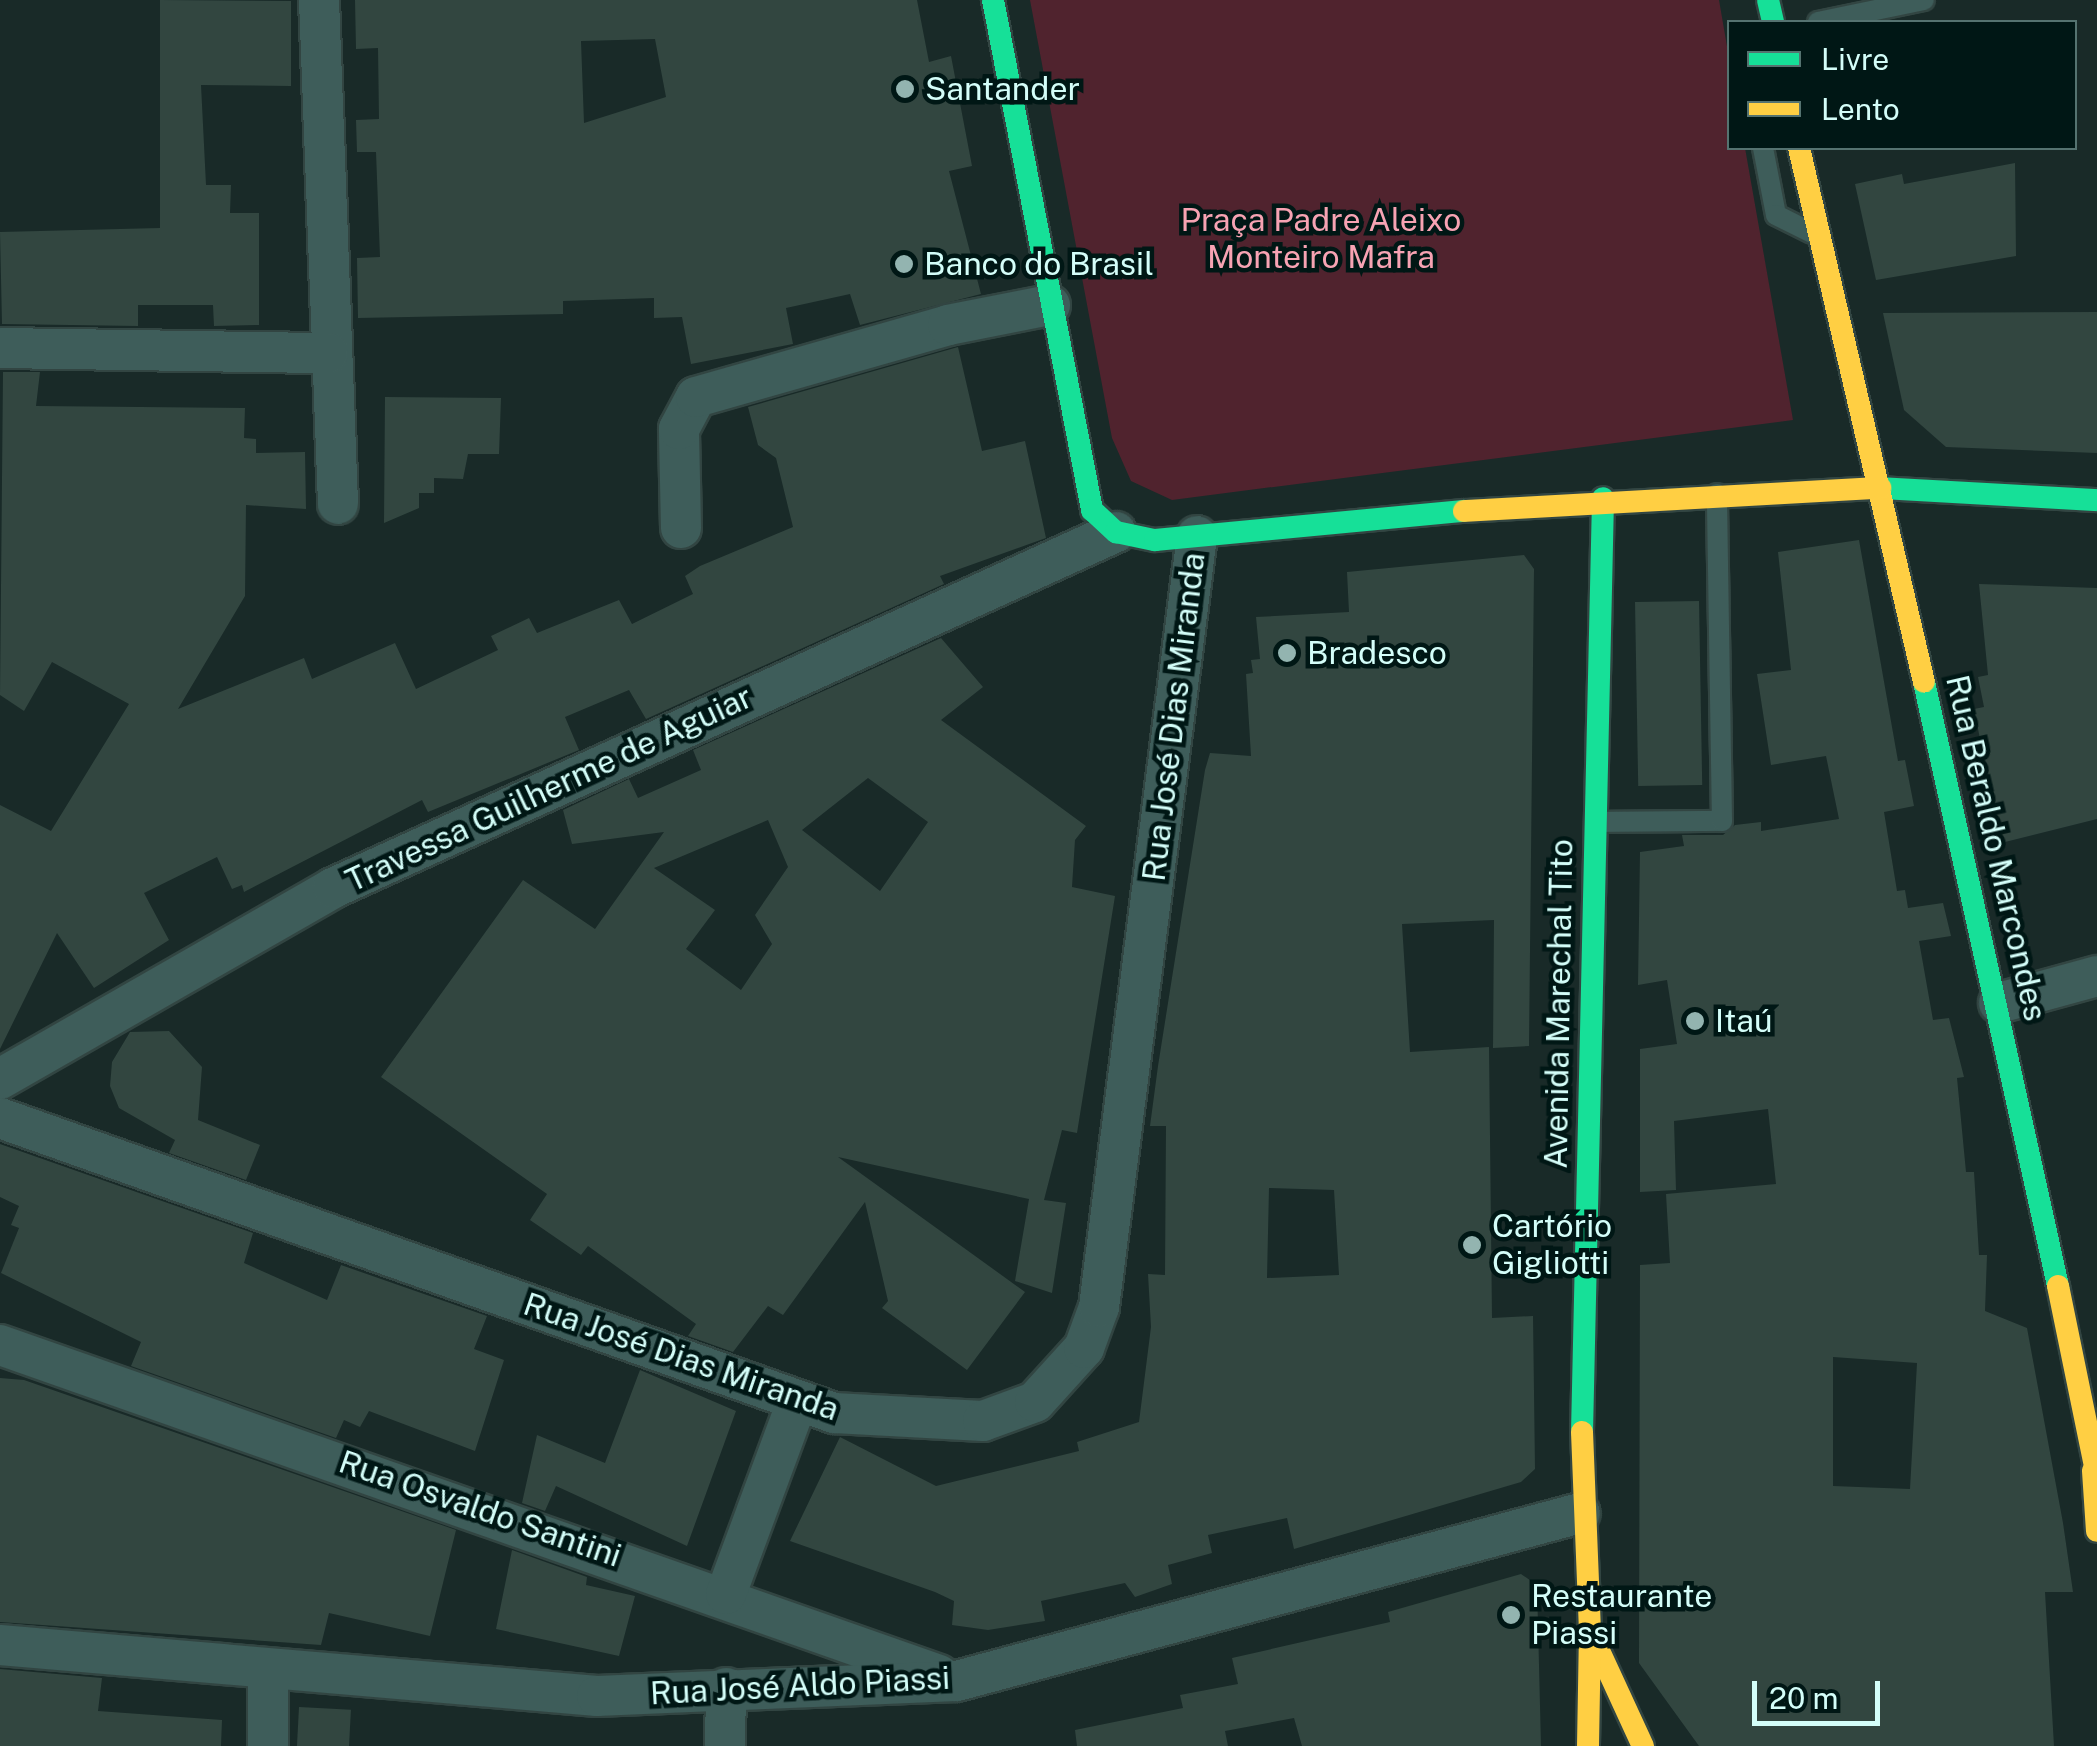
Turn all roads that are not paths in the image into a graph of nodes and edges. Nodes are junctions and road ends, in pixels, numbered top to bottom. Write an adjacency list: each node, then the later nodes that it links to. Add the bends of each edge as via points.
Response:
1 (319, 0): 10 (street)
2 (992, 0): 8 (main road)
3 (1924, 0): 4 (lane)
4 (1828, 20)
5 (1763, 150): 7 (lane, via 1776,214)
6 (1799, 150): 7 (main road, Rua Beraldo Marcondes)
7 (1818, 236): 11 (main road, Rua Beraldo Marcondes)
8 (1050, 305): 16 (street, via 948,325 696,397 678,428); 17 (main road, via 1092,510)
9 (0, 348): 10 (street)
10 (328, 353): 15 (street)
11 (1880, 488): 12 (main road); 14 (main road); 21 (main road, Rua Beraldo Marcondes)
12 (1717, 492): 13 (main road); 19 (lane, via 1722,821)
13 (1603, 498): 18 (main road); 19 (main road, Avenida Marechal Tito)
14 (2097, 500)
15 (338, 504)
16 (682, 528)
17 (1116, 532): 18 (main road); 22 (street, Travessa Guilherme de Aguiar, via 332,888)
18 (1197, 536): 25 (street, Rua José Dias Miranda, via 1099,1306 1084,1348 1035,1402 983,1421 903,1420)
19 (1596, 822): 27 (main road, Avenida Marechal Tito)
20 (2097, 976): 21 (street)
21 (1999, 1003): 26 (main road, Rua Beraldo Marcondes)
22 (0, 1079)
23 (0, 1118): 25 (street, Rua José Dias Miranda)
24 (0, 1345): 29 (street, Rua Osvaldo Santini)
25 (797, 1402): 29 (street)
26 (2095, 1474): 28 (main road, Rua Beraldo Marcondes)
27 (1580, 1513): 30 (main road, Avenida Marechal Tito); 33 (street, Rua José Aldo Piassi)
28 (2097, 1531)
29 (726, 1594): 33 (street, Rua Osvaldo Santini)
30 (1590, 1631): 37 (main road, Avenida Marechal Tito); 38 (main road, Avenida Marechal Tito)
31 (0, 1645): 32 (street, Rua José Aldo Piassi)
32 (268, 1672): 34 (street, Rua José Aldo Piassi, via 597,1696); 35 (street)
33 (957, 1681): 34 (street, Rua José Aldo Piassi)
34 (726, 1688): 36 (street)
35 (268, 1746)
36 (725, 1746)
37 (1588, 1746)
38 (1643, 1746)

